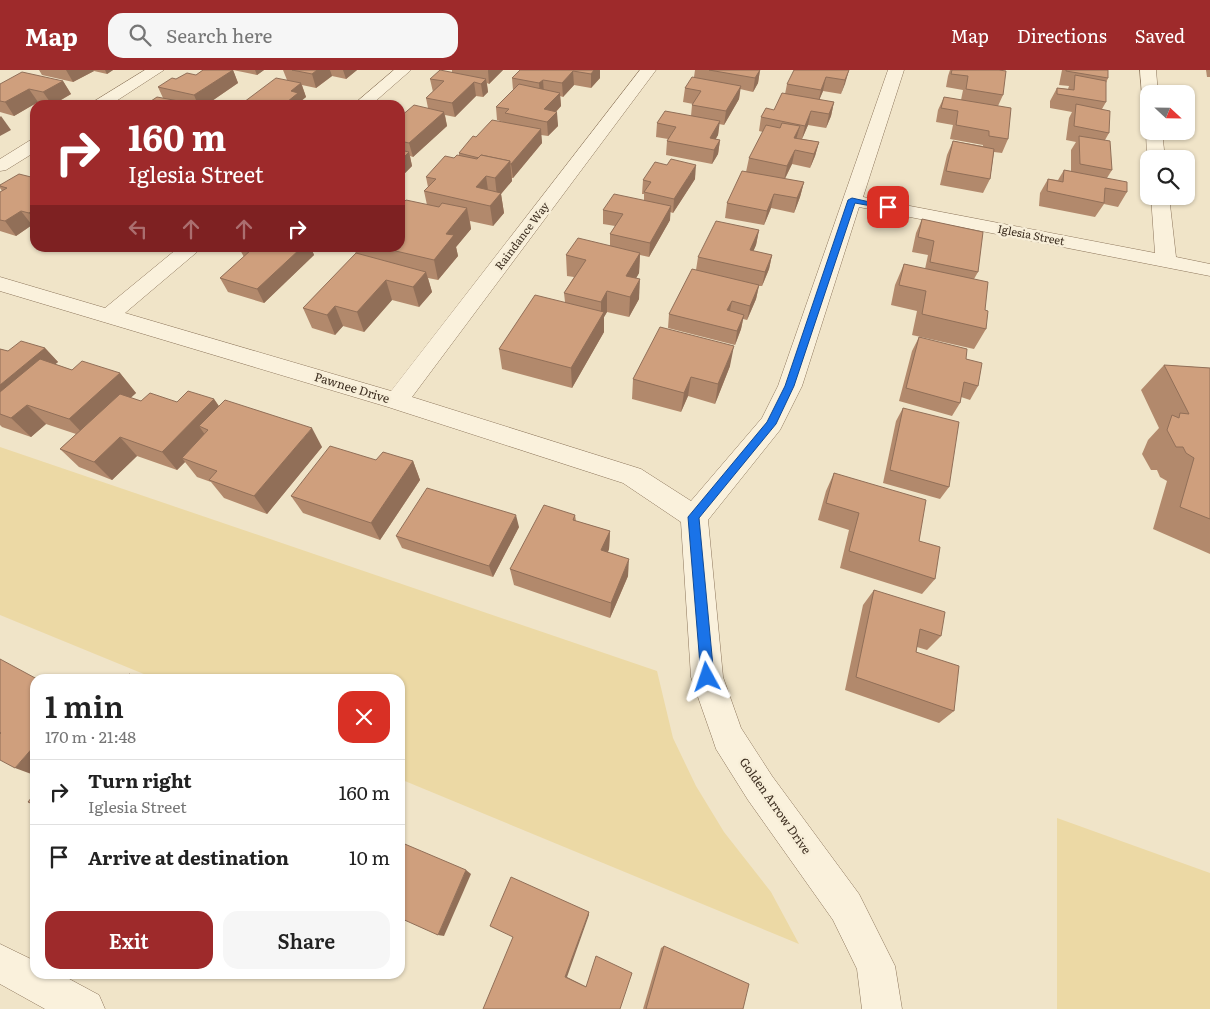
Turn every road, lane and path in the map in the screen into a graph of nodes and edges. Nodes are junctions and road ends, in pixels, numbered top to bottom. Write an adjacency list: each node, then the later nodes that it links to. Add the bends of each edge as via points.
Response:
1 (156, 70): 7 (street)
2 (403, 70): 8 (street)
3 (648, 70): 18 (street, Raindance Way)
4 (896, 70): 11 (street)
5 (1148, 70): 6 (street)
6 (1149, 85)
7 (107, 100)
8 (367, 100)
9 (30, 148): 10 (street)
10 (0, 166)
11 (852, 200): 14 (street, Iglesia Street); 19 (street, via 790,386 771,424)
12 (1161, 205): 14 (street)
13 (185, 252): 17 (street)
14 (1166, 261): 15 (street, Iglesia Street)
15 (1210, 270)
16 (0, 284): 17 (street, Pawnee Drive)
17 (108, 316): 18 (street, Pawnee Drive)
18 (396, 401): 19 (street, Pawnee Drive, via 632,476)
19 (694, 517): 22 (street, Golden Arrow Drive, via 707,677 728,737 760,788 846,907 876,966)
20 (0, 963): 21 (street)
21 (85, 1009)
22 (882, 1009)

